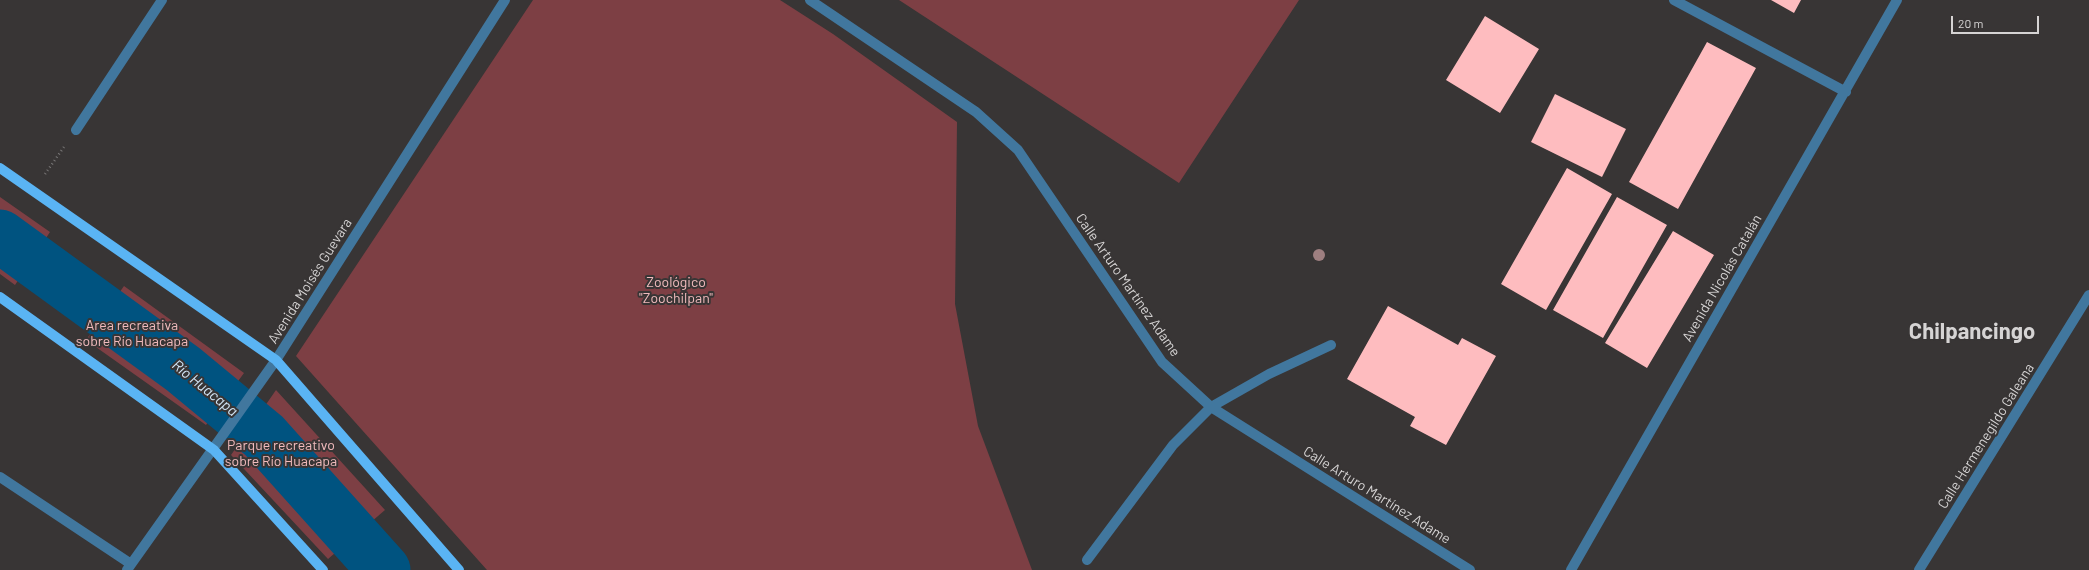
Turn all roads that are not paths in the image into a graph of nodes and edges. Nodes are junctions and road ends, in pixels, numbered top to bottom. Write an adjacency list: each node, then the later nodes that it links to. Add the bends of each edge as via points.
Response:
1 (162, 0): 7 (street)
2 (505, 0): 12 (street, Avenida Moisés Guevara)
3 (810, 0): 13 (street, Calle Arturo Martínez Adame, via 976,112 1018,150 1162,362)
4 (1674, 0): 6 (street)
5 (1898, 0): 6 (street, Avenida Nicolás Catalán)
6 (1846, 92): 21 (street, Avenida Nicolás Catalán)
7 (76, 130)
8 (0, 168): 12 (main road)
9 (2089, 295): 22 (street, Calle Hermenegildo Galeana)
10 (0, 297): 14 (main road)
11 (1331, 346): 13 (street, via 1269,374)
12 (276, 361): 14 (street, Avenida Moisés Guevara); 19 (main road)
13 (1211, 407): 16 (street, via 1173,445); 20 (street, Calle Arturo Martínez Adame)
14 (215, 449): 17 (street, Avenida Moisés Guevara); 18 (main road)
15 (0, 477): 17 (street)
16 (1087, 560)
17 (129, 567)
18 (323, 570)
19 (459, 570)
20 (1470, 570)
21 (1571, 570)
22 (1919, 570)

